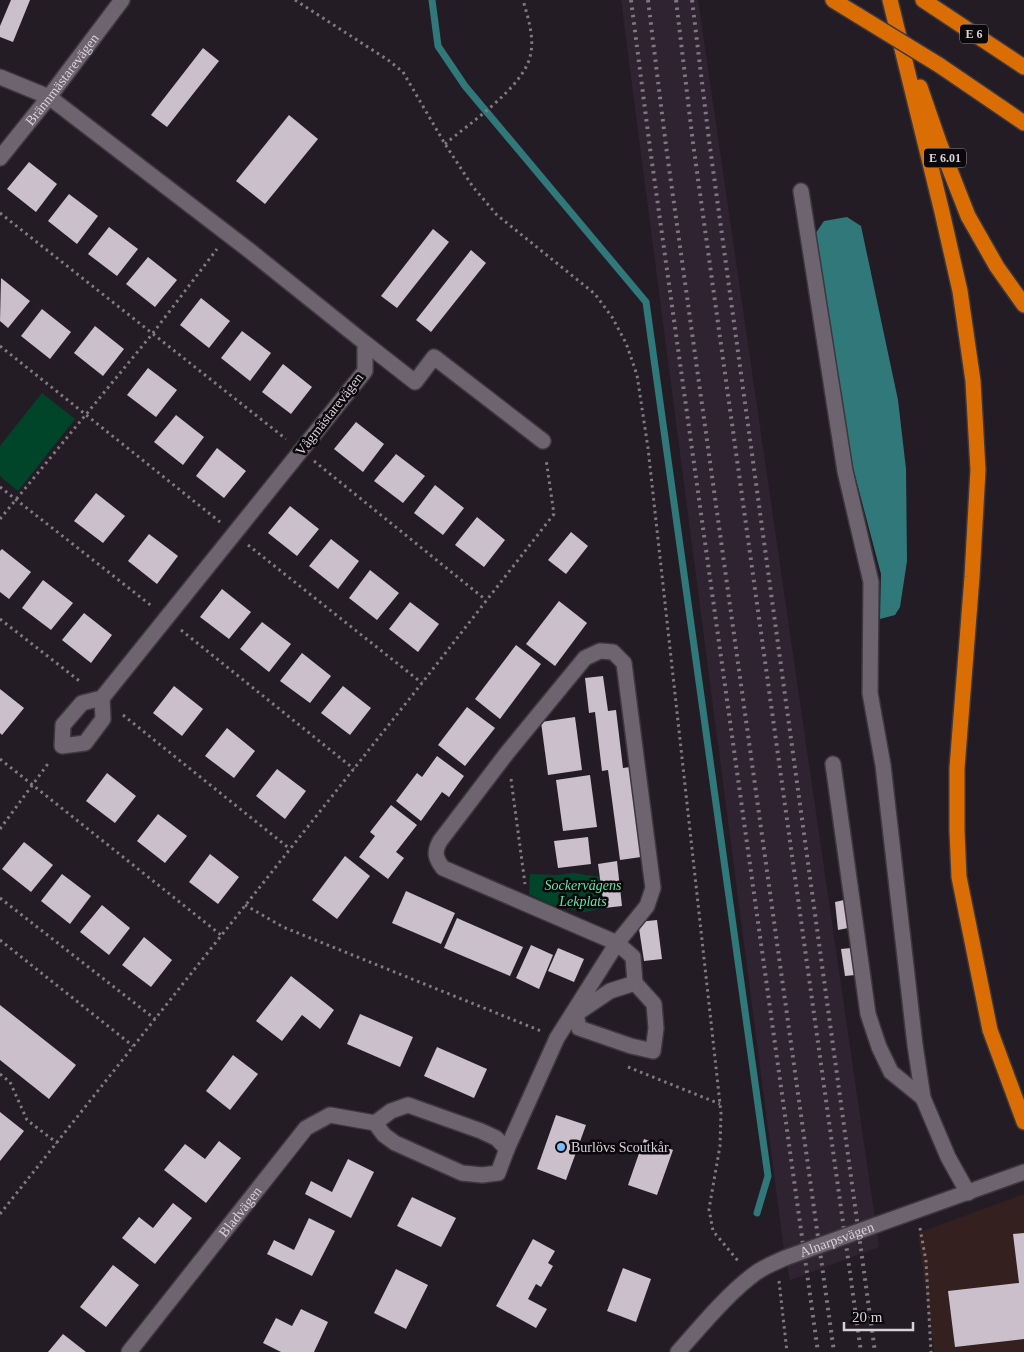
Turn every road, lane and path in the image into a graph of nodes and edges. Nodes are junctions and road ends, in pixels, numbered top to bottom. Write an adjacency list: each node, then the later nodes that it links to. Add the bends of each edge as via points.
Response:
1 (122, 0): 9 (street, Brännmästarevägen)
2 (295, 0): 11 (path, via 403,72)
3 (522, 0): 11 (path, via 531,36 530,56 524,74)
4 (834, 0): 10 (highway, bridge)
5 (891, 0): 16 (highway, E 6.01, via 968,216 997,267); 50 (highway, via 958,282 974,381 978,470 957,768 959,877 990,1030)
6 (923, 0): 7 (highway, E 6)
7 (1024, 67)
8 (0, 77): 9 (street)
9 (49, 97): 12 (street, Brännmästarevägen); 15 (street)
10 (1024, 123)
11 (445, 144): 49 (path, via 473,187 497,215 595,294 626,343 637,375 648,448)
12 (0, 158)
13 (801, 191): 48 (street, via 845,471 871,582 870,694 883,765)
14 (0, 213): 17 (path)
15 (228, 234): 17 (path); 18 (street)
16 (1024, 305)
17 (153, 333): 20 (path); 22 (path)
18 (365, 343): 21 (street, via 415,382 434,357); 22 (street, Vågmästarevägen, via 365,370)
19 (0, 346): 20 (path)
20 (86, 416): 23 (path); 24 (path)
21 (543, 441): 25 (path, via 554,514)
22 (301, 450): 24 (street, Vågmästarevägen); 25 (path)
23 (0, 520)
24 (234, 534): 27 (path); 28 (street, Vågmästarevägen)
25 (486, 600): 27 (path)
26 (0, 619): 28 (path)
27 (422, 683): 35 (path)
28 (102, 698): 29 (street, via 82,703 63,725); 29 (street, via 103,719 85,743); 35 (path)
29 (62, 746): 33 (path)
30 (507, 753): 37 (path); 37 (street, via 440,841 435,855 443,868); 41 (street, via 585,658 600,651 613,652 624,663 653,888 647,906)
31 (0, 759): 33 (path)
32 (832, 764): 48 (street, via 868,1014 891,1072)
33 (33, 785): 34 (path); 39 (path)
34 (0, 829)
35 (290, 849): 38 (path)
36 (0, 898): 43 (path)
37 (527, 903): 41 (street)
38 (245, 905): 39 (path); 44 (path, via 283,927)
39 (221, 936): 43 (path)
40 (0, 940): 45 (path)
41 (617, 943): 42 (street, via 634,957); 44 (street)
42 (635, 983): 42 (street, via 654,1004 656,1028 653,1051 579,1028 576,1014 610,991)
43 (155, 1019): 45 (path)
44 (557, 1038): 53 (street)
45 (133, 1046): 52 (path)
46 (620, 1064): 49 (path)
47 (0, 1074): 52 (path, via 10,1082 27,1120)
48 (923, 1098): 55 (street, via 948,1157)
49 (720, 1104): 59 (path, via 720,1146 709,1209 713,1231)
50 (1024, 1122)
51 (375, 1123): 53 (street, via 390,1111 408,1105 481,1131 496,1138); 53 (street, via 395,1143 462,1173 498,1173); 60 (street, Bladvägen, via 330,1115 306,1128)
52 (56, 1143): 57 (path)
53 (507, 1149)
54 (1024, 1172): 55 (street, Alnarpsvägen)
55 (968, 1193): 56 (street, Alnarpsvägen)
56 (917, 1210): 58 (street, Alnarpsvägen, bridge); 63 (path, via 926,1261)
57 (0, 1214)
58 (781, 1260): 59 (street, Alnarpsvägen); 62 (path)
59 (752, 1277): 61 (street, Alnarpsvägen)
60 (129, 1352)
61 (678, 1352)
62 (787, 1352)
63 (931, 1352)

